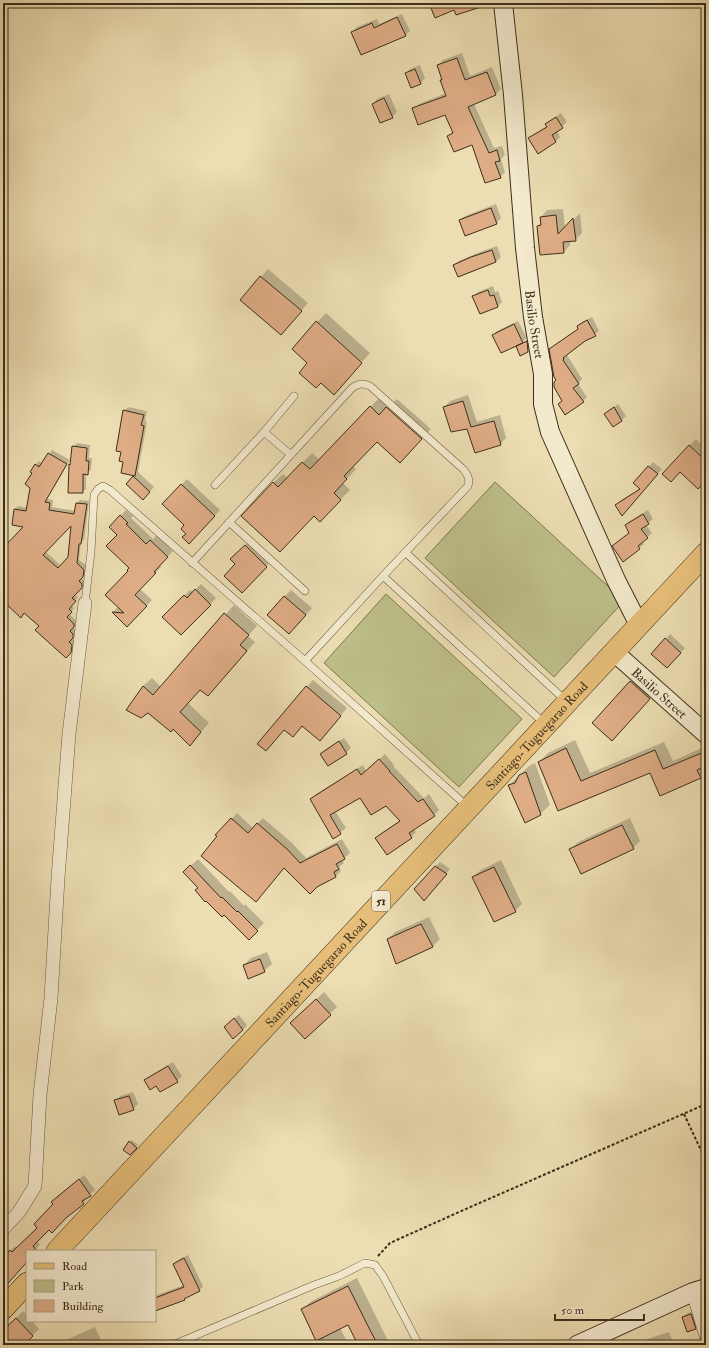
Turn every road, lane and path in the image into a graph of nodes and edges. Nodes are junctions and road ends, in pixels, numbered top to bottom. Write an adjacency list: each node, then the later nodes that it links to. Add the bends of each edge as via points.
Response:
1 (503, 3): 13 (street, Basilio Street, via 525,248 543,374 543,404 550,432 616,580)
2 (294, 396): 3 (lane)
3 (264, 432): 4 (lane); 5 (lane)
4 (291, 455): 6 (lane); 7 (lane, via 352,388 360,383 370,386 463,469 470,480 468,486)
5 (215, 485)
6 (229, 522): 9 (lane); 11 (lane)
7 (405, 552): 10 (lane); 16 (lane)
8 (706, 553): 13 (main road, Santiago-Tuguegarao Road / 51)
9 (192, 563): 12 (lane, via 110,490 100,487 94,495); 15 (lane)
10 (383, 576): 15 (lane); 17 (lane)
11 (305, 591)
12 (85, 603): 23 (street, via 69,734 51,998 40,1095 34,1186 19,1212)
13 (639, 625): 14 (main road, Santiago-Tuguegarao Road / 51)
14 (614, 652): 16 (main road, Santiago-Tuguegarao Road / 51); 18 (street, Basilio Street)
15 (305, 661): 19 (lane)
16 (568, 702): 17 (main road, Santiago-Tuguegarao Road / 51)
17 (546, 725): 19 (main road, Santiago-Tuguegarao Road / 51)
18 (706, 734)
19 (468, 807): 24 (main road, Santiago-Tuguegarao Road / 51)
20 (706, 1104): 21 (path)
21 (684, 1114): 22 (path); 25 (path, via 390,1244 379,1255)
22 (706, 1161)
23 (3, 1228)
24 (57, 1250)
25 (375, 1265): 30 (lane, via 365,1263); 31 (lane)
26 (26, 1284): 28 (main road)
27 (699, 1290): 29 (street); 32 (street)
28 (3, 1309)
29 (706, 1336)
30 (173, 1345)
31 (419, 1345)
32 (577, 1345)

